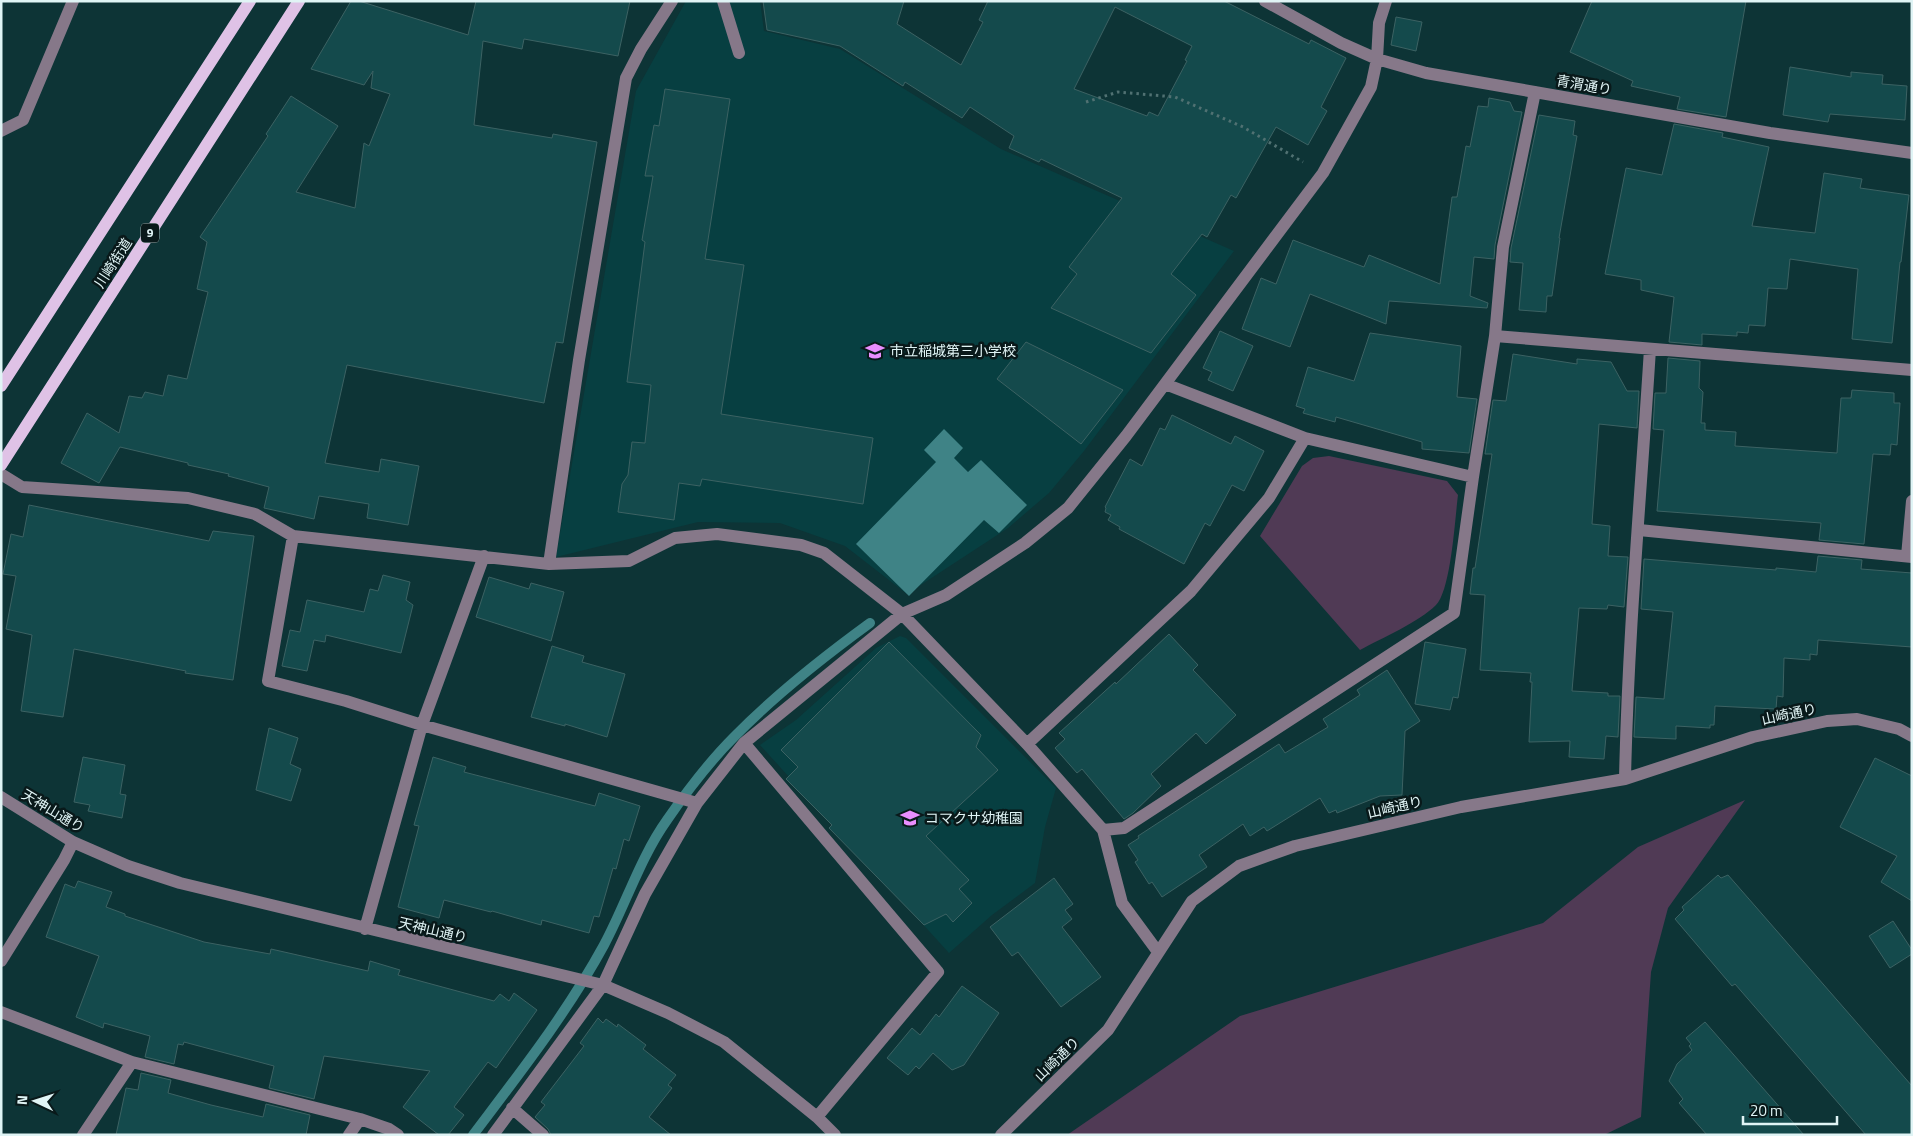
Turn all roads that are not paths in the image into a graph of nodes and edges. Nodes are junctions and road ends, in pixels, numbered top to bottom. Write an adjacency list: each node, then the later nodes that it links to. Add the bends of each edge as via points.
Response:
1 (73, 1): 11 (street, via 23,120)
2 (250, 1): 17 (main road, 川崎街道)
3 (299, 1): 19 (main road, 川崎街道 / 9)
4 (672, 1): 27 (street, via 626,78)
5 (723, 1): 8 (street)
6 (1265, 1): 9 (street, 青渭通り)
7 (1386, 1): 9 (street, via 1379,23)
8 (739, 53)
9 (1377, 59): 10 (street, 青渭通り, via 1426,73); 16 (street, via 1371,86 1323,174)
10 (1535, 92): 12 (street, 青渭通り, via 1770,133); 13 (street, via 1503,247)
11 (1, 131)
12 (1912, 153)
13 (1495, 336): 14 (street); 21 (street)
14 (1650, 349): 15 (street); 23 (street)
15 (1912, 370)
16 (1165, 384): 18 (street); 28 (street, via 1068,508 1025,543 946,595)
17 (1, 386)
18 (1305, 438): 21 (street); 32 (street, via 1269,498 1191,591)
19 (1, 465)
20 (1, 474): 24 (street, via 22,487 188,498 254,514)
21 (1473, 476): 36 (street, via 1454,613 1124,828)
22 (1912, 501): 26 (street)
23 (1638, 530): 26 (street); 33 (street, via 1628,652)
24 (293, 536): 25 (street); 29 (street, via 268,681)
25 (484, 556): 27 (street); 29 (street)
26 (1910, 557)
27 (549, 564): 28 (street, via 629,561 675,538 717,534 801,544 824,552)
28 (902, 614): 31 (street); 32 (street)
29 (422, 725): 35 (street); 38 (street)
30 (1912, 736): 33 (street, 山崎通り, via 1857,719 1827,721 1753,737)
31 (744, 743): 35 (street); 45 (street, via 938,972)
32 (1027, 744): 36 (street)
33 (1625, 779): 39 (street, 山崎通り, via 1461,806 1294,846 1239,866 1192,901)
34 (1, 797): 37 (street, 天神山通り)
35 (696, 803): 41 (street, via 645,894)
36 (1103, 830): 39 (street, via 1122,903)
37 (73, 842): 38 (street, 天神山通り, via 180,884); 40 (street)
38 (365, 929): 41 (street, 天神山通り)
39 (1158, 952): 53 (street, 山崎通り, via 1108,1030)
40 (1, 961)
41 (603, 986): 44 (street); 45 (street, 天神山通り, via 668,1013 724,1042)
42 (1, 1012): 43 (street)
43 (132, 1062): 46 (street); 47 (street)
44 (512, 1108): 50 (street); 51 (street)
45 (817, 1117): 52 (street, 天神山通り)
46 (360, 1119): 48 (street); 49 (street)
47 (83, 1135)
48 (349, 1135)
49 (398, 1135)
50 (493, 1135)
51 (543, 1135)
52 (835, 1135)
53 (1001, 1135)

